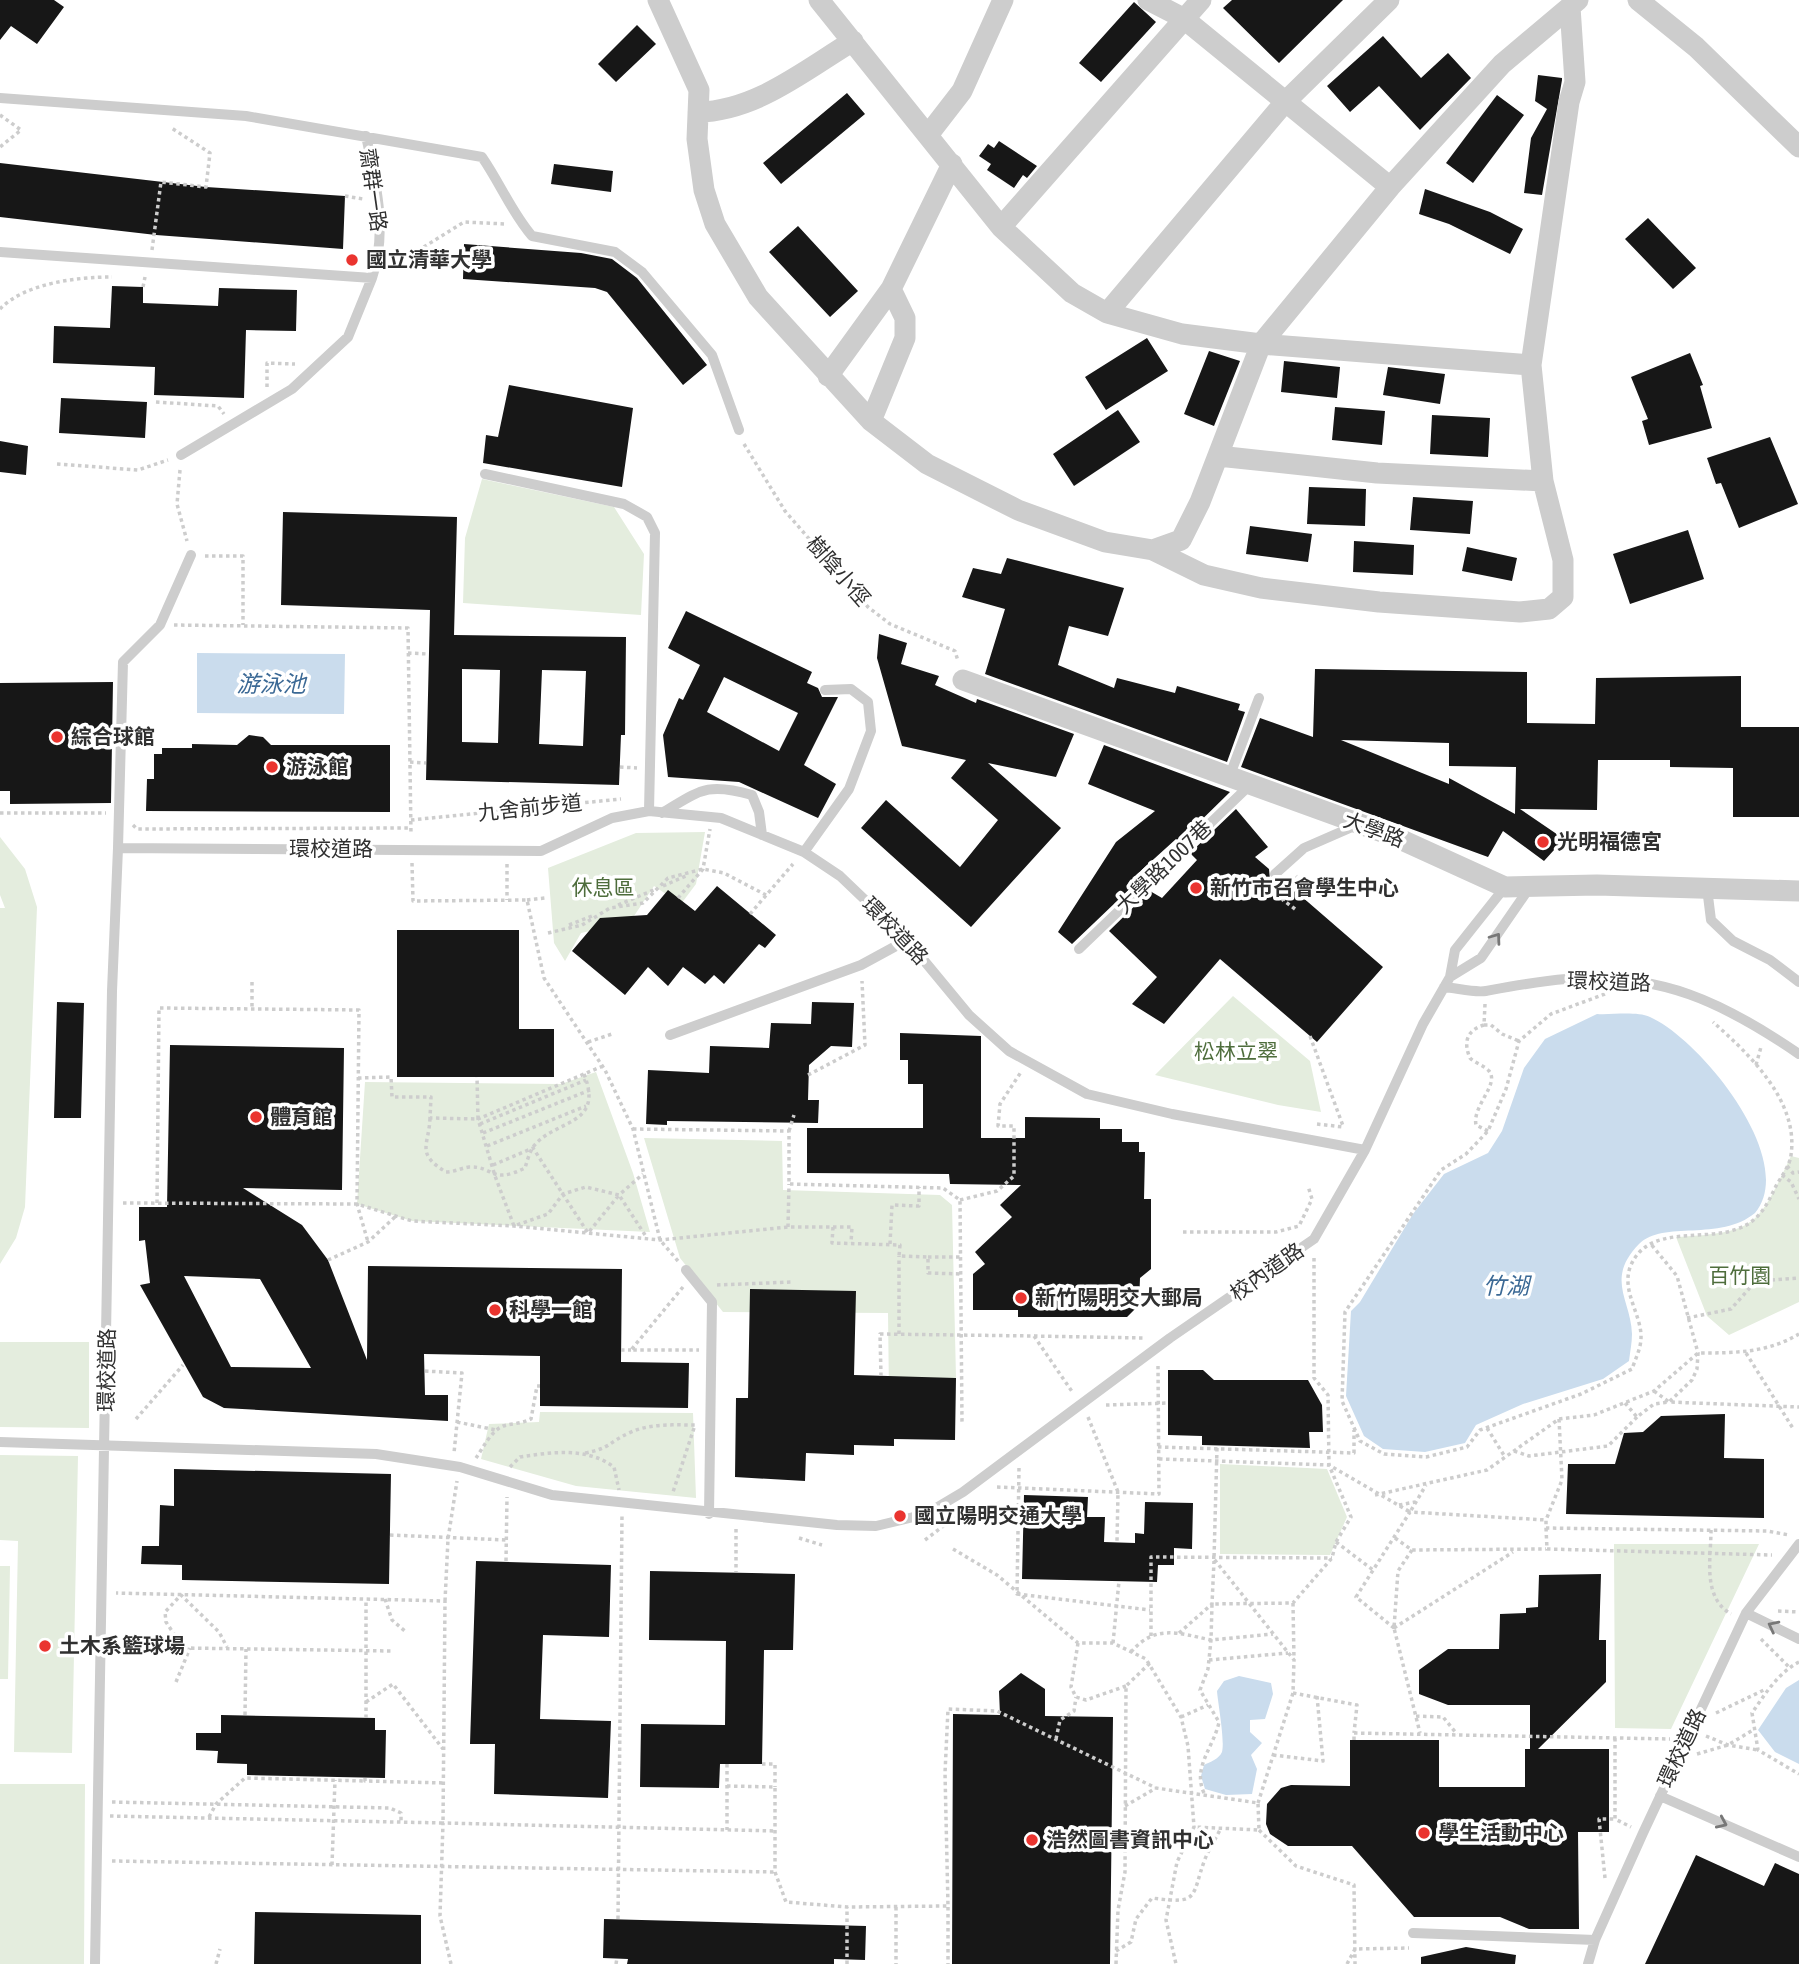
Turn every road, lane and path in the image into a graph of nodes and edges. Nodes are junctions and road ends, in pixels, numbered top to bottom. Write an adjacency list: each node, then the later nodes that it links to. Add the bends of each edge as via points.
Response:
1 (658, 0): 14 (street, via 699,90)
2 (819, 0): 10 (street)
3 (1003, 0): 16 (street, via 961,91)
4 (1148, 0): 9 (street)
5 (1201, 0): 9 (street)
6 (1389, 0): 12 (street)
7 (1638, 0): 19 (street, via 1696,47)
8 (1574, 4): 21 (street, via 1502,64); 35 (street, via 1575,82)
9 (1183, 19): 12 (street); 23 (street)
10 (853, 41): 14 (street, via 762,96 723,111); 16 (street)
11 (0, 98): 13 (lane, 齋群一路)
12 (1286, 102): 21 (street); 33 (street)
13 (142, 108): 17 (lane, 齋群一路, via 246,116); 24 (path, via 209,153 206,187 161,182)
14 (698, 112): 37 (street, via 704,190 715,224 758,297)
15 (0, 115): 18 (path, via 21,130)
16 (928, 135): 20 (street)
17 (366, 136): 22 (lane, via 482,157); 26 (lane, 齋群一路, via 379,201)
18 (0, 147)
19 (1799, 148)
20 (952, 164): 23 (street); 31 (street)
21 (1390, 187): 34 (street)
22 (522, 225): 26 (path, via 464,222 411,255); 42 (lane, via 532,236 615,252 642,272 712,355)
23 (1001, 227): 33 (street, via 1072,293)
24 (156, 235)
25 (0, 252): 30 (lane)
26 (380, 254): 30 (lane, 齋群一路)
27 (123, 276): 32 (path, via 89,277 45,287 10,299)
28 (134, 276): 29 (path)
29 (145, 276)
30 (372, 278): 36 (lane, 齋群一路, via 348,337)
31 (891, 289): 37 (street); 40 (street, via 905,318 905,338)
32 (0, 309)
33 (1107, 313): 34 (street, via 1182,334)
34 (1261, 344): 35 (street); 44 (street)
35 (1531, 365): 47 (street)
36 (309, 373): 39 (lane, 齋群一路); 39 (path, via 301,364 267,363)
37 (828, 376): 40 (street)
38 (156, 402): 41 (path, via 218,406)
39 (268, 403): 41 (lane, 齋群一路)
40 (871, 421): 48 (street, via 927,464 1018,510 1105,542)
41 (231, 425): 43 (lane, 齋群一路)
42 (738, 430): 54 (path, 樹陰小徑, via 785,511 855,593 890,624 955,651)
43 (181, 455): 45 (path, via 138,470); 49 (path, via 177,504)
44 (1218, 456): 47 (street, via 1377,473); 48 (street, via 1181,540)
45 (57, 464)
46 (485, 474): 60 (lane, via 624,504 646,516 655,533)
47 (1543, 481): 48 (street, via 1563,559 1563,597 1549,609 1467,610 1261,588 1204,575)
48 (1153, 550)
49 (191, 555): 50 (lane); 51 (path, via 243,556)
50 (160, 625): 51 (path); 63 (lane, via 123,662)
51 (243, 625): 52 (path, via 408,628)
52 (408, 653): 53 (path); 57 (path)
53 (428, 654)
54 (963, 680): 59 (street, 大學路)
55 (825, 690): 73 (lane, via 851,689 868,702 871,731 849,789)
56 (1259, 698): 59 (lane)
57 (410, 762): 58 (path); 66 (path)
58 (426, 763)
59 (1240, 780): 67 (street, 大學路); 91 (lane, 大學路1007巷)
60 (649, 797): 61 (lane); 66 (path, 九舍前步道)
61 (649, 811): 64 (lane, 環校道路); 72 (lane, 環校道路, via 612,818 541,851)
62 (0, 813): 63 (path)
63 (120, 813): 68 (path, via 137,829); 70 (lane)
64 (662, 813): 65 (lane, 環校道路); 69 (lane, via 701,789 726,788 752,795)
65 (710, 817): 69 (lane, 環校道路); 75 (path)
66 (411, 820): 68 (path)
67 (1359, 824): 74 (lane, via 1304,848); 77 (street, 大學路)
68 (410, 828): 71 (path)
69 (762, 835): 73 (lane, 環校道路)
70 (118, 848): 71 (lane, 環校道路); 141 (lane, 環校道路)
71 (411, 849): 72 (lane, 環校道路); 84 (path, via 413,901)
72 (507, 850): 84 (path)
73 (804, 852): 81 (path); 90 (lane, 環校道路, via 840,876)
74 (1284, 865): 76 (lane); 86 (path, via 1302,882 1283,900)
75 (703, 869): 81 (path, via 724,873); 83 (path); 88 (path); 88 (path, via 668,878 643,903 610,908 582,925)
76 (1275, 874)
77 (1505, 887): 78 (street, 大學路); 94 (lane, via 1463,935)
78 (1530, 887): 79 (street, 大學路); 94 (lane, one-way to 78, via 1481,958)
79 (1707, 888): 80 (street, 大學路); 95 (lane, via 1711,920 1733,941)
80 (1799, 891)
81 (766, 895): 87 (path)
82 (545, 898): 85 (path)
83 (678, 898)
84 (507, 900): 85 (path)
85 (527, 900): 105 (path, via 544,978)
86 (1295, 909)
87 (750, 914)
88 (557, 930): 89 (path)
89 (548, 933)
90 (907, 940): 92 (lane); 107 (lane, 環校道路, via 969,1015 1009,1051)
91 (1079, 949)
92 (861, 965): 102 (lane); 110 (path, via 865,1045)
93 (252, 982): 98 (path)
94 (1447, 982): 97 (lane, 環校道路); 127 (lane)
95 (1799, 982)
96 (1615, 990): 104 (path, via 1551,1014)
97 (1485, 991): 100 (path); 106 (lane, 環校道路, via 1568,979 1643,980 1719,1004)
98 (252, 1009): 112 (path, via 359,1010); 142 (path, via 159,1008)
99 (1703, 1014): 129 (path, via 1756,1065 1784,1107 1791,1129)
100 (1484, 1025): 104 (path); 123 (path, via 1469,1033 1466,1041 1469,1058 1489,1070 1491,1077 1474,1117 1476,1125)
101 (612, 1034): 105 (path)
102 (670, 1035)
103 (1310, 1036): 120 (path)
104 (1519, 1041): 123 (path)
105 (587, 1042): 108 (path)
106 (1799, 1055)
107 (1028, 1061): 127 (lane, 環校道路, via 1087,1094); 140 (path, via 1000,1104 998,1126 1014,1126 1014,1176 997,1191)
108 (603, 1066): 109 (path); 121 (path)
109 (584, 1074): 113 (path); 118 (path)
110 (808, 1075)
111 (477, 1077): 118 (path)
112 (358, 1078): 117 (path, via 391,1077 392,1097 431,1097); 143 (path)
113 (586, 1080): 114 (path); 119 (path)
114 (590, 1090): 115 (path); 124 (path)
115 (587, 1105): 125 (path); 126 (path, via 579,1119)
116 (794, 1115): 122 (path)
117 (430, 1118): 118 (path); 133 (path, via 425,1140 431,1163 446,1172 467,1167)
118 (478, 1119): 119 (path)
119 (480, 1124): 124 (path)
120 (1343, 1127)
121 (633, 1129): 122 (path); 131 (path)
122 (789, 1131): 134 (path)
123 (1488, 1131): 196 (path, via 1466,1154 1441,1170 1345,1312 1342,1401)
124 (483, 1133): 125 (path)
125 (487, 1146): 128 (path)
126 (533, 1147): 128 (path); 133 (path, via 525,1168); 137 (path)
127 (1365, 1150): 151 (lane, 校內道路)
128 (492, 1165): 133 (path)
129 (1787, 1166): 130 (path); 132 (path)
130 (1799, 1172)
131 (644, 1174): 138 (path); 152 (path)
132 (1782, 1175): 139 (path); 155 (path, via 1762,1214 1739,1229)
133 (495, 1176): 145 (path)
134 (789, 1184): 136 (path); 146 (path)
135 (1308, 1186): 148 (path, via 1312,1199 1299,1226 1276,1232)
136 (919, 1187): 140 (path, via 943,1188); 156 (path, via 919,1206 892,1205)
137 (563, 1194): 138 (path, via 586,1187); 145 (path, via 548,1214); 149 (path)
138 (619, 1195): 149 (path); 150 (path)
139 (1799, 1199)
140 (960, 1200): 158 (path)
141 (110, 1203): 142 (path); 201 (lane, 環校道路)
142 (157, 1203): 143 (path)
143 (357, 1204): 144 (path); 153 (path)
144 (396, 1216): 145 (path, via 412,1221); 153 (path)
145 (514, 1226): 149 (path)
146 (788, 1227): 147 (path); 152 (path)
147 (833, 1227): 154 (path, via 832,1243); 154 (path, via 852,1227)
148 (1183, 1231)
149 (588, 1233): 150 (path)
150 (647, 1238): 152 (path)
151 (1314, 1239): 170 (lane, 校內道路); 204 (path, via 1314,1378 1328,1395)
152 (660, 1240): 162 (path)
153 (368, 1242): 160 (path)
154 (851, 1243): 156 (path)
155 (1650, 1243): 165 (path, via 1677,1276); 197 (path, via 1631,1266 1630,1300 1642,1338 1632,1369 1581,1394)
156 (890, 1244): 157 (path, via 900,1245)
157 (900, 1256): 159 (path); 166 (path)
158 (961, 1257): 159 (path); 161 (path)
159 (928, 1258): 161 (path, via 928,1273)
160 (328, 1261)
161 (961, 1274): 168 (path)
162 (692, 1278): 164 (path); 172 (path); 173 (lane, via 712,1303)
163 (1799, 1278): 165 (path, via 1756,1282 1731,1309)
164 (792, 1282)
165 (1687, 1318): 174 (path)
166 (899, 1334): 168 (path); 179 (path, via 880,1334)
167 (1799, 1334): 175 (path, via 1782,1344)
168 (962, 1335): 169 (path); 195 (path)
169 (1034, 1336): 170 (path); 186 (path)
170 (1170, 1338): 186 (lane, 校內道路)
171 (621, 1350): 172 (path)
172 (631, 1350): 173 (path)
173 (711, 1350): 227 (lane)
174 (1698, 1353): 175 (path); 181 (path); 182 (path, via 1692,1380)
175 (1746, 1353): 188 (path)
176 (1158, 1364): 183 (path)
177 (183, 1365): 192 (path)
178 (425, 1371): 194 (path, via 462,1373)
179 (881, 1376)
180 (540, 1386): 198 (path, via 531,1419)
181 (1654, 1391): 182 (path); 185 (path)
182 (1670, 1402): 188 (path); 191 (path, via 1654,1404)
183 (1158, 1403): 184 (path); 187 (path); 202 (path)
184 (1168, 1403)
185 (1625, 1403): 191 (path); 193 (path, via 1594,1415)
186 (1081, 1405): 227 (lane, 校內道路, via 926,1514 876,1526)
187 (1104, 1405)
188 (1783, 1407): 189 (path); 199 (path)
189 (1799, 1407)
190 (1088, 1417): 220 (path)
191 (1637, 1417): 206 (path, via 1608,1446)
192 (136, 1419)
193 (1559, 1419): 205 (path); 206 (path)
194 (457, 1422): 198 (path); 208 (path)
195 (962, 1422)
196 (1353, 1426): 197 (path, via 1360,1441 1384,1454 1426,1457 1467,1447); 204 (path, via 1354,1453)
197 (1487, 1427): 209 (path)
198 (497, 1430): 211 (path)
199 (1794, 1430)
200 (0, 1442): 201 (lane, 校內道路)
201 (105, 1446): 214 (lane, 校內道路, via 376,1454); 252 (lane, 環校道路)
202 (1158, 1447): 203 (path); 210 (path)
203 (1217, 1448): 204 (path); 212 (path)
204 (1329, 1451): 213 (path)
205 (1514, 1451): 206 (path, via 1529,1456); 209 (path)
206 (1560, 1451): 228 (path, via 1562,1480)
207 (585, 1453): 216 (path, via 520,1457); 222 (path, via 614,1467); 223 (path, via 606,1449 629,1433 651,1426 695,1425)
208 (454, 1454)
209 (1505, 1457): 217 (path, via 1487,1470)
210 (1159, 1459): 212 (path); 220 (path, via 1159,1493)
211 (475, 1460)
212 (1217, 1461): 213 (path); 246 (path)
213 (1329, 1465): 221 (path); 238 (path, via 1351,1517)
214 (460, 1467): 216 (lane, 校內道路); 234 (path)
215 (1019, 1468): 219 (path)
216 (507, 1475): 222 (lane, 校內道路, via 552,1495); 235 (path)
217 (1426, 1484): 221 (path); 224 (path)
218 (994, 1487): 219 (path)
219 (1018, 1488): 220 (path); 253 (path)
220 (1118, 1492): 237 (path)
221 (1375, 1495): 225 (path)
222 (621, 1500): 227 (lane, 校內道路); 337 (path)
223 (670, 1501)
224 (1416, 1502): 225 (path); 226 (path)
225 (1397, 1506): 226 (path)
226 (1410, 1512): 228 (path); 233 (path)
227 (709, 1514)
228 (1546, 1520): 229 (path)
229 (1546, 1528): 230 (path); 241 (path)
230 (1711, 1530): 232 (path); 244 (path)
231 (390, 1535): 234 (path)
232 (1799, 1537)
233 (1395, 1538): 242 (path); 249 (path)
234 (447, 1539): 235 (path); 257 (path)
235 (506, 1540): 248 (path)
236 (736, 1540): 250 (path)
237 (1117, 1542)
238 (1336, 1542): 245 (path); 249 (path)
239 (1799, 1544): 247 (lane, 環校道路)
240 (953, 1549): 253 (path, via 997,1575)
241 (1547, 1549): 243 (path); 244 (path)
242 (1412, 1550): 243 (path); 264 (path, via 1398,1571)
243 (1516, 1551): 264 (path)
244 (1711, 1552): 247 (path); 263 (path, via 1716,1602)
245 (1332, 1558): 246 (path); 258 (path)
246 (1214, 1559): 259 (path); 260 (path); 262 (path, via 1151,1557)
247 (1787, 1559): 263 (lane, 環校道路)
248 (506, 1562)
249 (1374, 1570): 264 (path, via 1356,1597)
250 (736, 1572)
251 (1119, 1581): 261 (path)
252 (102, 1592): 254 (path); 273 (lane, 環校道路)
253 (1017, 1594): 261 (path); 271 (path)
254 (181, 1595): 255 (path); 274 (path, via 165,1612 174,1634); 276 (path, via 219,1632)
255 (366, 1599): 256 (path); 278 (path)
256 (385, 1599): 257 (path); 265 (path, via 392,1620)
257 (445, 1601): 308 (path)
258 (1293, 1603): 260 (path); 283 (path)
259 (1212, 1604): 260 (path); 266 (path); 270 (path)
260 (1249, 1604): 267 (path)
261 (1118, 1607): 262 (path); 272 (path)
262 (1150, 1610): 268 (path)
263 (1744, 1616): 269 (lane, one-way to 263); 286 (path); 300 (lane, 環校道路)
264 (1394, 1628): 296 (path)
265 (405, 1632)
266 (1178, 1633): 268 (path); 270 (path)
267 (1273, 1634): 270 (path); 281 (path)
268 (1151, 1636): 280 (path, via 1143,1637)
269 (1799, 1639)
270 (1211, 1640): 282 (path)
271 (1078, 1643): 272 (path); 292 (path, via 1071,1687)
272 (1112, 1643): 280 (path)
273 (101, 1647): 274 (path); 324 (lane, 環校道路)
274 (166, 1647): 275 (path)
275 (190, 1648): 276 (path); 287 (path)
276 (228, 1648): 277 (path)
277 (246, 1649): 278 (path); 295 (path)
278 (366, 1650): 279 (path); 293 (path)
279 (392, 1651)
280 (1130, 1652): 285 (path)
281 (1289, 1653): 282 (path); 283 (path)
282 (1209, 1660): 294 (path, via 1200,1689)
283 (1294, 1660): 290 (path)
284 (1799, 1662): 286 (path)
285 (1150, 1663): 288 (path); 297 (path)
286 (1789, 1667): 289 (path)
287 (176, 1682)
288 (1126, 1686): 292 (path, via 1086,1700); 314 (path)
289 (1768, 1689): 299 (path, via 1752,1713); 300 (path)
290 (1293, 1693): 291 (path); 310 (path)
291 (1317, 1696): 301 (path, via 1357,1705); 310 (path, via 1323,1761)
292 (1076, 1697): 305 (path, via 1074,1711 1059,1720)
293 (366, 1702): 298 (path); 308 (path, via 393,1684)
294 (1209, 1705): 297 (path); 322 (path, via 1219,1722 1199,1773)
295 (245, 1715)
296 (1416, 1716): 302 (path); 303 (path, via 1443,1717)
297 (1181, 1717): 321 (path)
298 (366, 1718)
299 (1753, 1730): 307 (path); 309 (path)
300 (1690, 1731): 304 (path); 307 (path); 311 (lane, 環校道路)
301 (1354, 1733): 302 (path); 306 (path)
302 (1420, 1733): 303 (path)
303 (1457, 1734): 304 (path)
304 (1615, 1738): 332 (path)
305 (1056, 1739): 314 (path); 351 (path, via 997,1711 948,1709)
306 (1354, 1740)
307 (1728, 1745): 309 (path); 311 (path)
308 (444, 1750): 317 (path)
309 (1758, 1750): 315 (path)
310 (1273, 1755): 325 (path)
311 (1678, 1756): 323 (lane, 環校道路)
312 (727, 1764): 318 (path)
313 (762, 1764): 319 (path, via 775,1764)
314 (1126, 1772): 320 (path); 327 (path)
315 (1799, 1774)
316 (335, 1780): 317 (path); 326 (path, via 245,1778); 328 (path)
317 (444, 1783): 334 (path)
318 (727, 1786): 319 (path); 338 (path)
319 (775, 1787): 340 (path)
320 (1156, 1788): 321 (path); 327 (path)
321 (1192, 1793): 322 (path); 335 (path)
322 (1204, 1794): 325 (path)
323 (1660, 1796): 341 (lane, 環校道路); 342 (lane, one-way to 342)
324 (99, 1802): 326 (path); 329 (lane, 環校道路)
325 (1258, 1803): 339 (path)
326 (216, 1804): 328 (path); 330 (path)
327 (1125, 1806): 358 (path, via 1125,1872)
328 (334, 1807): 331 (path); 333 (path, via 397,1810)
329 (98, 1816): 330 (path); 343 (lane, 環校道路)
330 (209, 1818): 331 (path)
331 (334, 1819): 333 (path); 344 (path)
332 (1615, 1819): 341 (path); 352 (path, via 1599,1819)
333 (401, 1822): 334 (path)
334 (443, 1824): 337 (path); 345 (path)
335 (1194, 1827): 336 (path); 348 (path, via 1177,1861)
336 (1221, 1828): 339 (path); 348 (path, via 1205,1860 1199,1886 1189,1897)
337 (618, 1829): 338 (path); 346 (path)
338 (727, 1830): 340 (path)
339 (1259, 1830): 357 (path, via 1296,1866 1353,1885)
340 (775, 1831): 347 (path)
341 (1643, 1833): 352 (lane, 環校道路)
342 (1799, 1857)
343 (98, 1861): 344 (path); 359 (lane, 環校道路)
344 (332, 1866): 345 (path)
345 (440, 1867): 346 (path); 361 (path, via 440,1916)
346 (618, 1871): 347 (path); 353 (path)
347 (775, 1872): 349 (path, via 786,1902)
348 (1170, 1900): 358 (path, via 1152,1898 1144,1904 1131,1942); 366 (path, via 1166,1920)
349 (847, 1906): 350 (path); 362 (path)
350 (896, 1906): 351 (path); 363 (path)
351 (948, 1906): 364 (path)
352 (1608, 1910): 355 (lane, 環校道路)
353 (618, 1919)
354 (1413, 1933): 355 (lane)
355 (1595, 1940): 369 (lane, 環校道路)
356 (220, 1949): 360 (path)
357 (1355, 1949): 367 (path); 368 (path)
358 (1116, 1951): 365 (path)
359 (95, 1964)
360 (216, 1964)
361 (451, 1964)
362 (847, 1964)
363 (896, 1964)
364 (948, 1964)
365 (1116, 1964)
366 (1176, 1964)
367 (1347, 1964)
368 (1355, 1964)
369 (1588, 1964)

